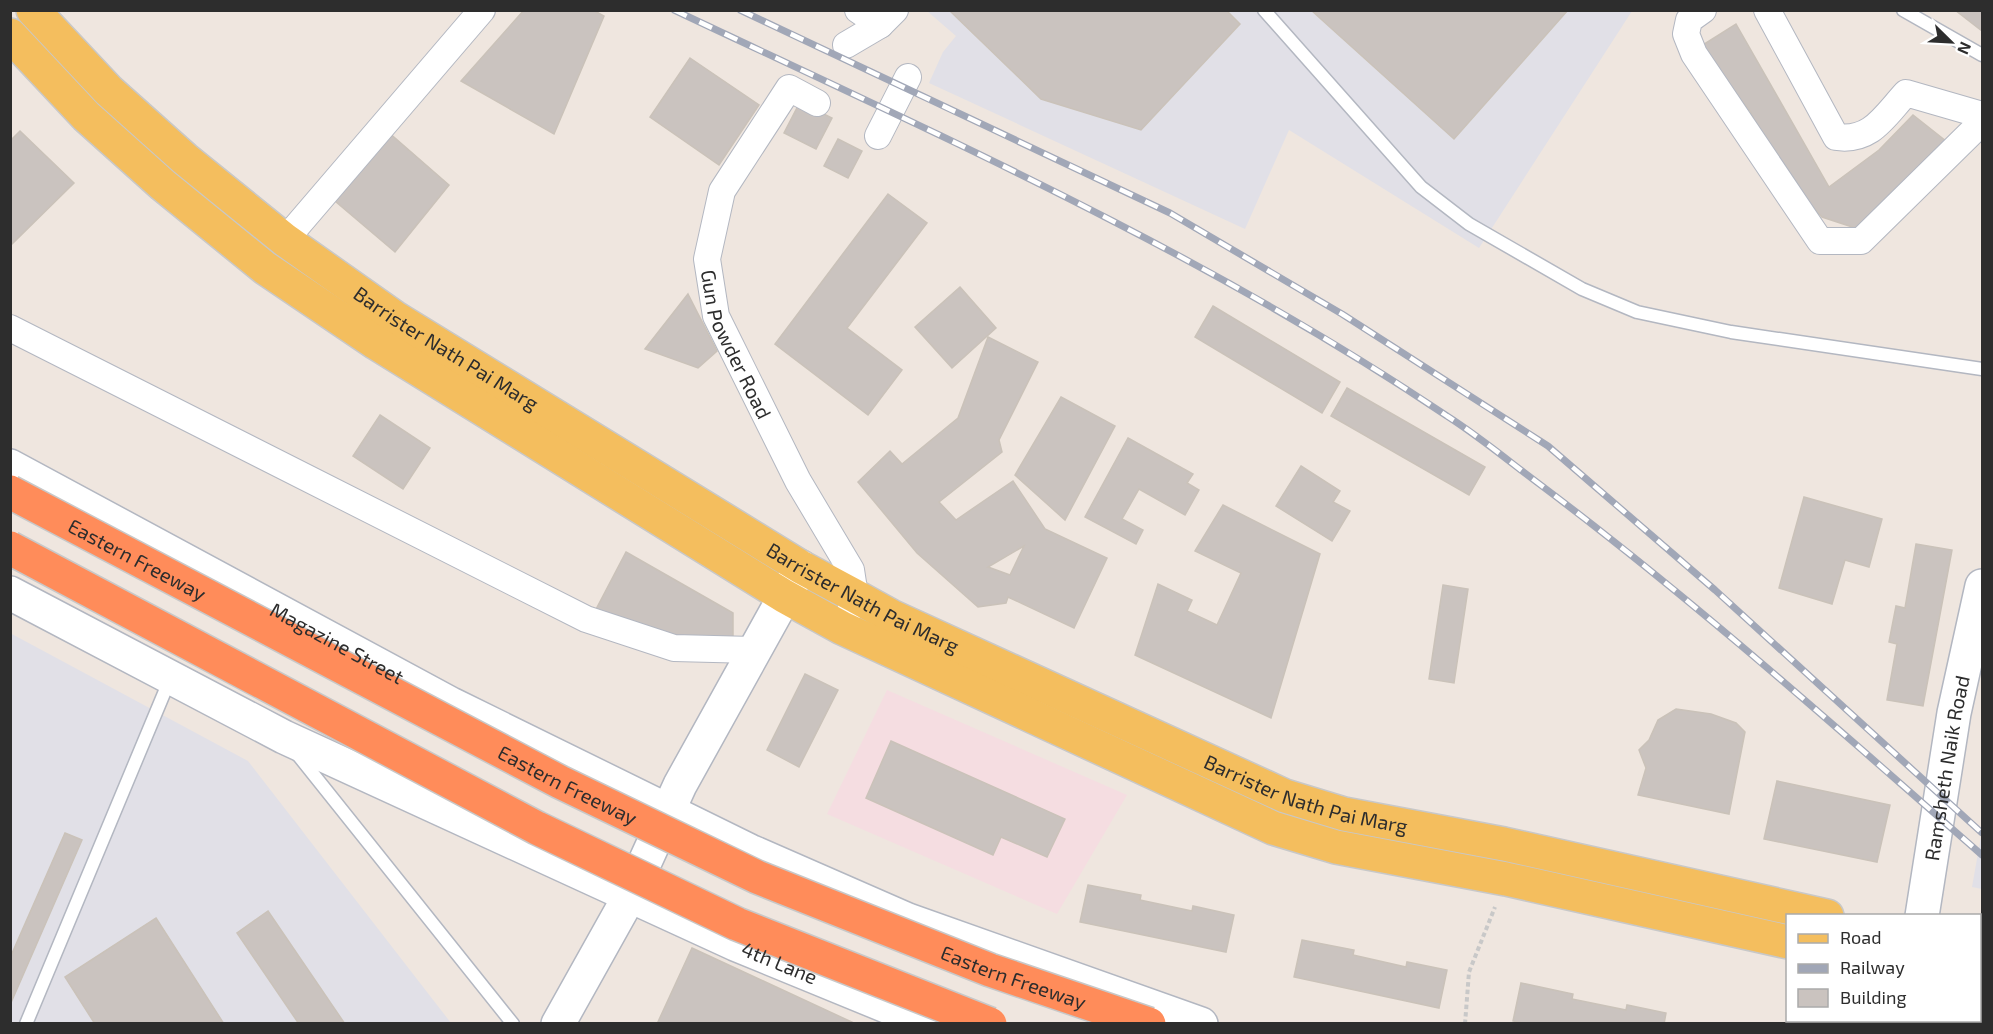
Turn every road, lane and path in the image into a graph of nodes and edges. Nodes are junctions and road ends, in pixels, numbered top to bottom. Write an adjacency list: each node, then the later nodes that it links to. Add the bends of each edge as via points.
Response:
1 (33, 10): 17 (main road, Barrister Nath Pai Marg, via 109,92)
2 (482, 10): 17 (street)
3 (858, 10): 8 (street)
4 (1264, 10): 19 (lane, via 1421,187 1469,224 1582,289 1637,312 1731,332)
5 (1703, 10): 15 (street, via 1689,20 1686,34 1694,54 1820,242 1861,241)
6 (1767, 10): 14 (street, via 1836,137 1852,139 1868,134 1906,93)
7 (1903, 10): 11 (lane)
8 (887, 18): 10 (street)
9 (10, 35): 26 (main road, Barrister Nath Pai Marg, via 86,116 265,268 376,343)
10 (846, 45)
11 (1983, 55)
12 (908, 77): 16 (street)
13 (817, 103): 27 (street, Gun Powder Road, via 789,88 722,191 707,259 716,316 798,481 851,570)
14 (1983, 115)
15 (1983, 122)
16 (878, 136)
17 (285, 240): 23 (main road, Barrister Nath Pai Marg, via 394,317)
18 (10, 328): 29 (street, via 586,620 674,648)
19 (1983, 369)
20 (10, 466): 32 (street, Magazine Street, via 451,705)
21 (10, 492): 43 (highway, Eastern Freeway, bridge, via 560,782 757,877 990,970)
22 (10, 548): 42 (highway, bridge, via 548,833 736,924)
23 (801, 567): 26 (street); 27 (main road, Barrister Nath Pai Marg)
24 (1983, 586): 36 (street, Ramsheth Naik Road, via 1954,713)
25 (10, 593): 30 (street)
26 (784, 596): 28 (main road, Barrister Nath Pai Marg); 29 (street)
27 (855, 597): 28 (street); 35 (main road, Barrister Nath Pai Marg, via 1285,796 1344,814 1504,844)
28 (842, 628): 33 (main road, Barrister Nath Pai Marg, via 1273,828 1336,847)
29 (753, 650): 32 (street)
30 (171, 678): 31 (street); 38 (lane)
31 (284, 737): 34 (street, 4th Lane); 39 (lane)
32 (669, 812): 34 (street); 44 (street, Magazine Street, via 908,920)
33 (1506, 879): 37 (main road, Barrister Nath Pai Marg); 45 (path, via 1469,972)
34 (629, 897): 40 (street); 41 (street, 4th Lane)
35 (1822, 914)
36 (1922, 914)
37 (1786, 942)
38 (26, 1023)
39 (513, 1023)
40 (558, 1023)
41 (930, 1023)
42 (990, 1023)
43 (1149, 1023)
44 (1201, 1023)
45 (1465, 1023)

